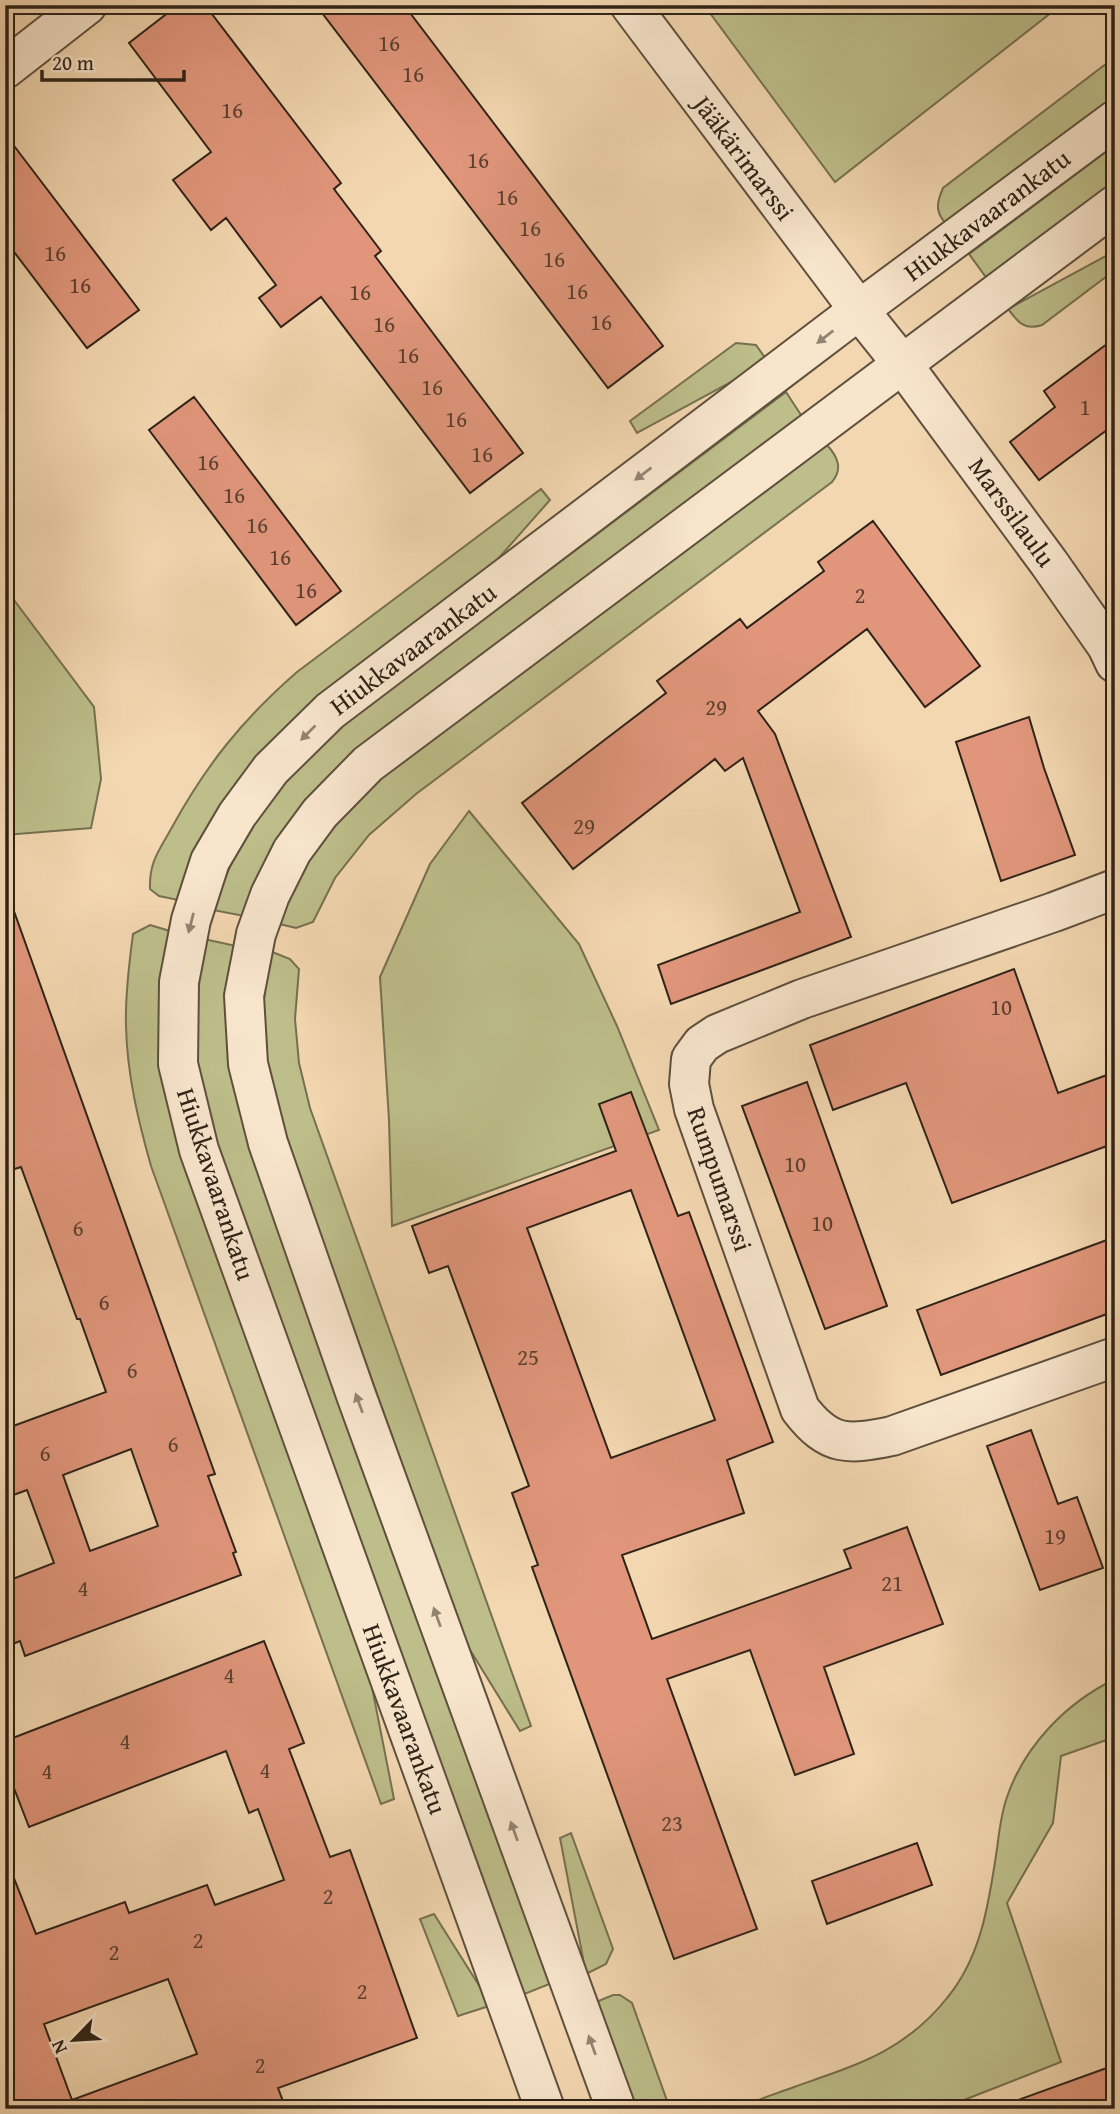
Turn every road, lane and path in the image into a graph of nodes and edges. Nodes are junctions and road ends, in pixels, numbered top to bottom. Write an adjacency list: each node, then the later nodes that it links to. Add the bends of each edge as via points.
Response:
1 (88, 5): 3 (street)
2 (630, 5): 6 (street, Jääkärimarssi)
3 (5, 69)
4 (1115, 120): 6 (street, Hiukkavaarankatu)
5 (1115, 205): 7 (street)
6 (859, 310): 7 (street); 11 (street, Hiukkavaarankatu, one-way to 11, via 330,711 271,769 210,861 191,920 179,982 178,1064 199,1150)
7 (902, 365): 8 (street, Marssilaulu, via 1041,552); 12 (street, one-way to 7, via 268,1143 248,1064 244,996 256,934 292,851 320,813 368,764)
8 (1115, 663)
9 (1115, 889): 10 (street, Rumpumarssi, via 802,999 717,1034 691,1059 689,1084 800,1409 831,1438 860,1443 892,1436)
10 (1115, 1357)
11 (545, 2109)
12 (615, 2109)

